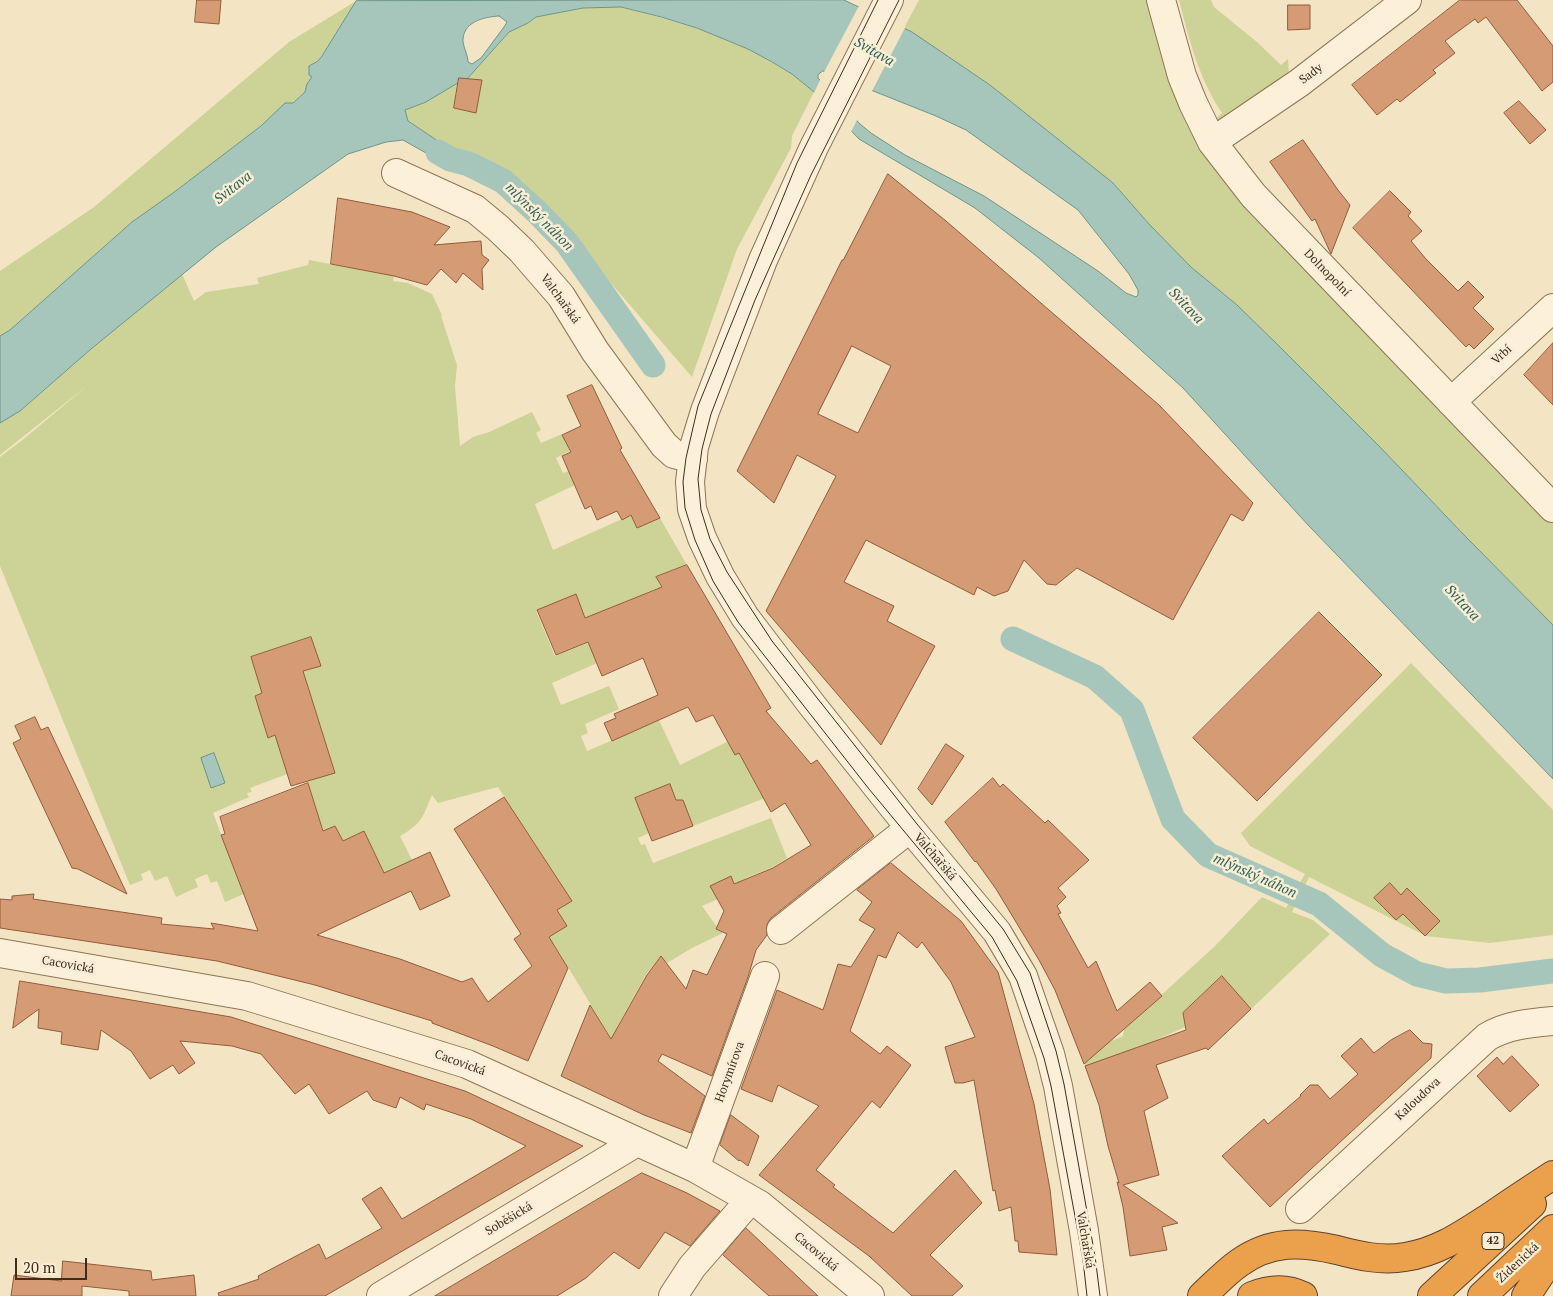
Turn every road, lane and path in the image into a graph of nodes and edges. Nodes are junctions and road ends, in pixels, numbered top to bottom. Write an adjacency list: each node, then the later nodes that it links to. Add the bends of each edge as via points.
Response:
1 (1161, 0): 4 (street, Dolnopolní, via 1182,76)
2 (1407, 0): 4 (street, Sady, via 1299,83)
3 (887, 4): 8 (street, Valchařská, via 814,148 763,260 705,411)
4 (1212, 142): 7 (street, Dolnopolní, via 1253,195)
5 (396, 173): 8 (street, Valchařská, via 475,208 522,251 561,296 595,351 664,445 674,454)
6 (1553, 308): 7 (street, Vrbí)
7 (1451, 402): 9 (street, Dolnopolní)
8 (692, 459): 10 (street, Valchařská, via 692,509 720,576 745,617)
9 (1553, 508)
10 (910, 828): 11 (street); 25 (street, Valchařská, via 998,932 1023,976 1058,1086)
11 (781, 930)
12 (0, 953): 15 (street, Cacovická, via 247,996 466,1064)
13 (764, 976): 16 (street, Horymírova)
14 (1553, 1022): 20 (street, Kaloudova, via 1513,1026 1487,1037)
15 (637, 1142): 16 (street, Cacovická); 22 (street, Soběšická)
16 (695, 1168): 19 (street, Cacovická)
17 (1553, 1174): 26 (highway, via 1462,1235 1424,1253 1385,1258 1300,1244 1267,1248 1238,1263)
18 (1553, 1184): 29 (highway, 42)
19 (750, 1200): 23 (street, via 692,1267); 24 (street, Cacovická)
20 (1300, 1209)
21 (1547, 1243): 30 (highway, Židenická / 42); 31 (highway)
22 (381, 1296)
23 (673, 1296)
24 (870, 1296)
25 (1093, 1296)
26 (1202, 1296)
27 (1252, 1296): 28 (highway, via 1270,1290)
28 (1303, 1296)
29 (1432, 1296)
30 (1482, 1296)
31 (1526, 1296)

